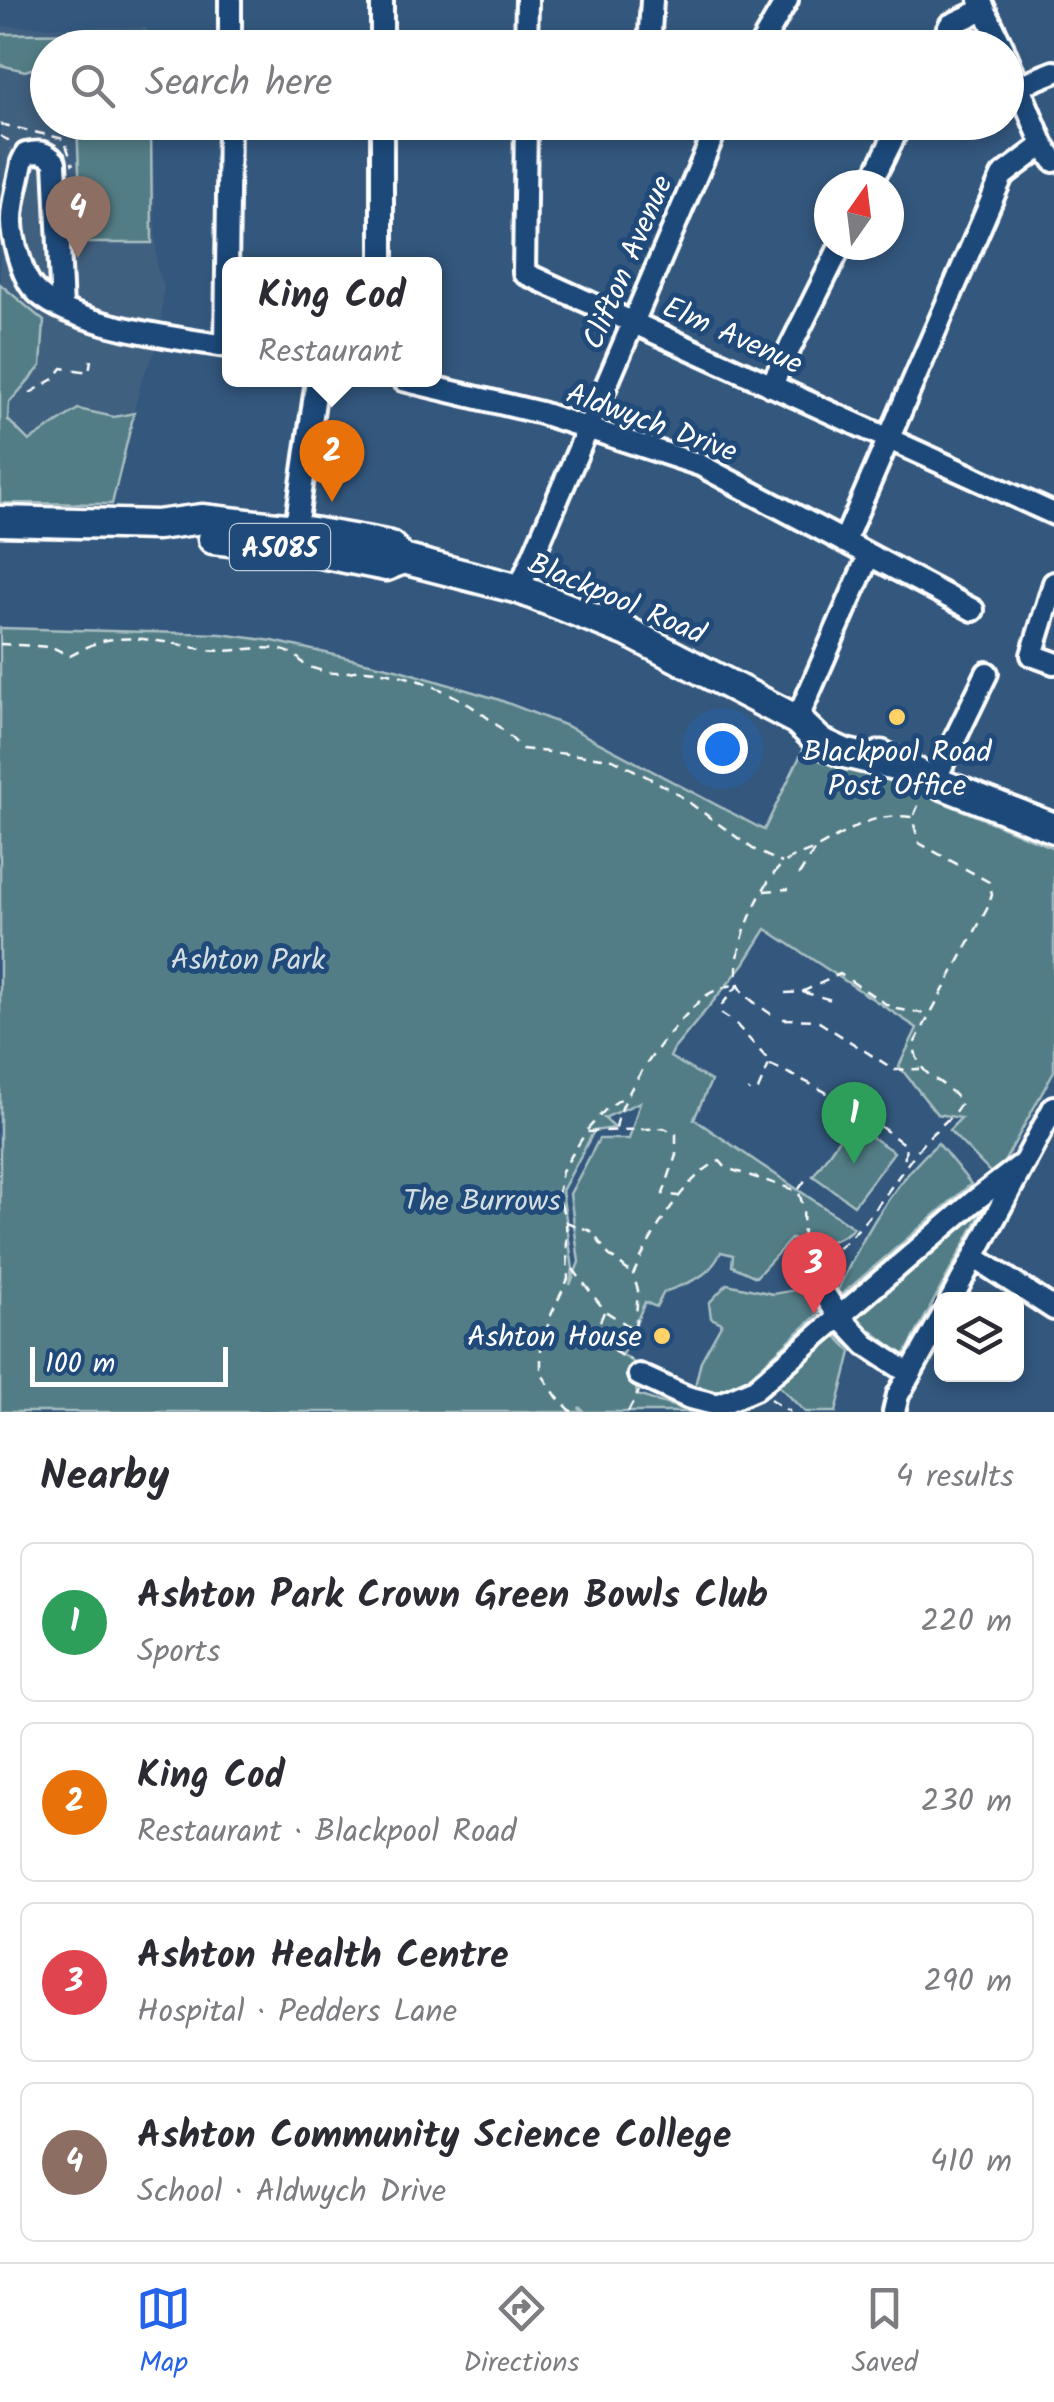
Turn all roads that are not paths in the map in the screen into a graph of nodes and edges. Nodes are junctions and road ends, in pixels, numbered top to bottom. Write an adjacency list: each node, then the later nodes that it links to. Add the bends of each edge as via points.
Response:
1 (230, 0): 7 (street)
2 (382, 0): 8 (street)
3 (527, 0): 9 (street)
4 (652, 0): 10 (street)
5 (787, 0): 11 (street)
6 (982, 4): 12 (street); 13 (street)
7 (230, 30)
8 (382, 30)
9 (526, 30)
10 (650, 30)
11 (770, 30)
12 (948, 30)
13 (994, 30)
14 (1054, 72): 15 (street)
15 (1024, 84)
16 (1024, 93): 22 (street)
17 (228, 140): 25 (street)
18 (382, 140): 26 (street)
19 (526, 140): 31 (street, Elm Avenue, via 524,273)
20 (711, 140): 31 (street, Clifton Avenue)
21 (893, 140): 23 (street)
22 (1048, 153): 37 (street, via 1002,176)
23 (878, 170)
24 (6, 230): 29 (street); 30 (street, via 26,154 50,155 58,177)
25 (228, 257)
26 (382, 257)
27 (834, 260): 33 (street)
28 (0, 261): 29 (street)
29 (24, 268): 30 (street, via 32,288)
30 (62, 308): 32 (street, via 119,328)
31 (634, 323): 33 (street, Elm Avenue); 36 (street, Clifton Avenue)
32 (222, 346)
33 (771, 386): 37 (street, Elm Avenue)
34 (316, 387): 40 (street)
35 (431, 387): 36 (street, Aldwych Drive)
36 (589, 428): 41 (street, Aldwych Drive, via 700,465); 44 (street, Clifton Avenue)
37 (888, 439): 38 (street, Elm Avenue); 41 (street)
38 (1054, 514)
39 (0, 521): 40 (highway, Blackpool Road / A5085, via 157,525 194,519)
40 (294, 539): 44 (highway, Blackpool Road / A5085, via 390,546 403,559)
41 (844, 542): 42 (street, Aldwych Drive)
42 (869, 555): 45 (street, Aldwych Drive); 48 (street)
43 (1054, 583): 46 (street, via 1032,655)
44 (518, 589): 48 (highway, Blackpool Road / A5085, via 628,632)
45 (973, 610)
46 (1054, 662)
47 (987, 673): 49 (street)
48 (797, 720): 49 (highway, Blackpool Road / A5085, via 844,753)
49 (934, 782): 50 (highway, Blackpool Road / A5085)
50 (1054, 828)
51 (1054, 1107): 52 (street)
52 (1024, 1162): 53 (street); 57 (street)
53 (974, 1257): 55 (street); 56 (street)
54 (807, 1268): 57 (street)
55 (955, 1292)
56 (1054, 1309)
57 (839, 1316): 59 (street, via 866,1345); 60 (street, via 755,1389 718,1405)
58 (934, 1331): 59 (street)
59 (910, 1374): 61 (street)
60 (642, 1376)
61 (894, 1412)

